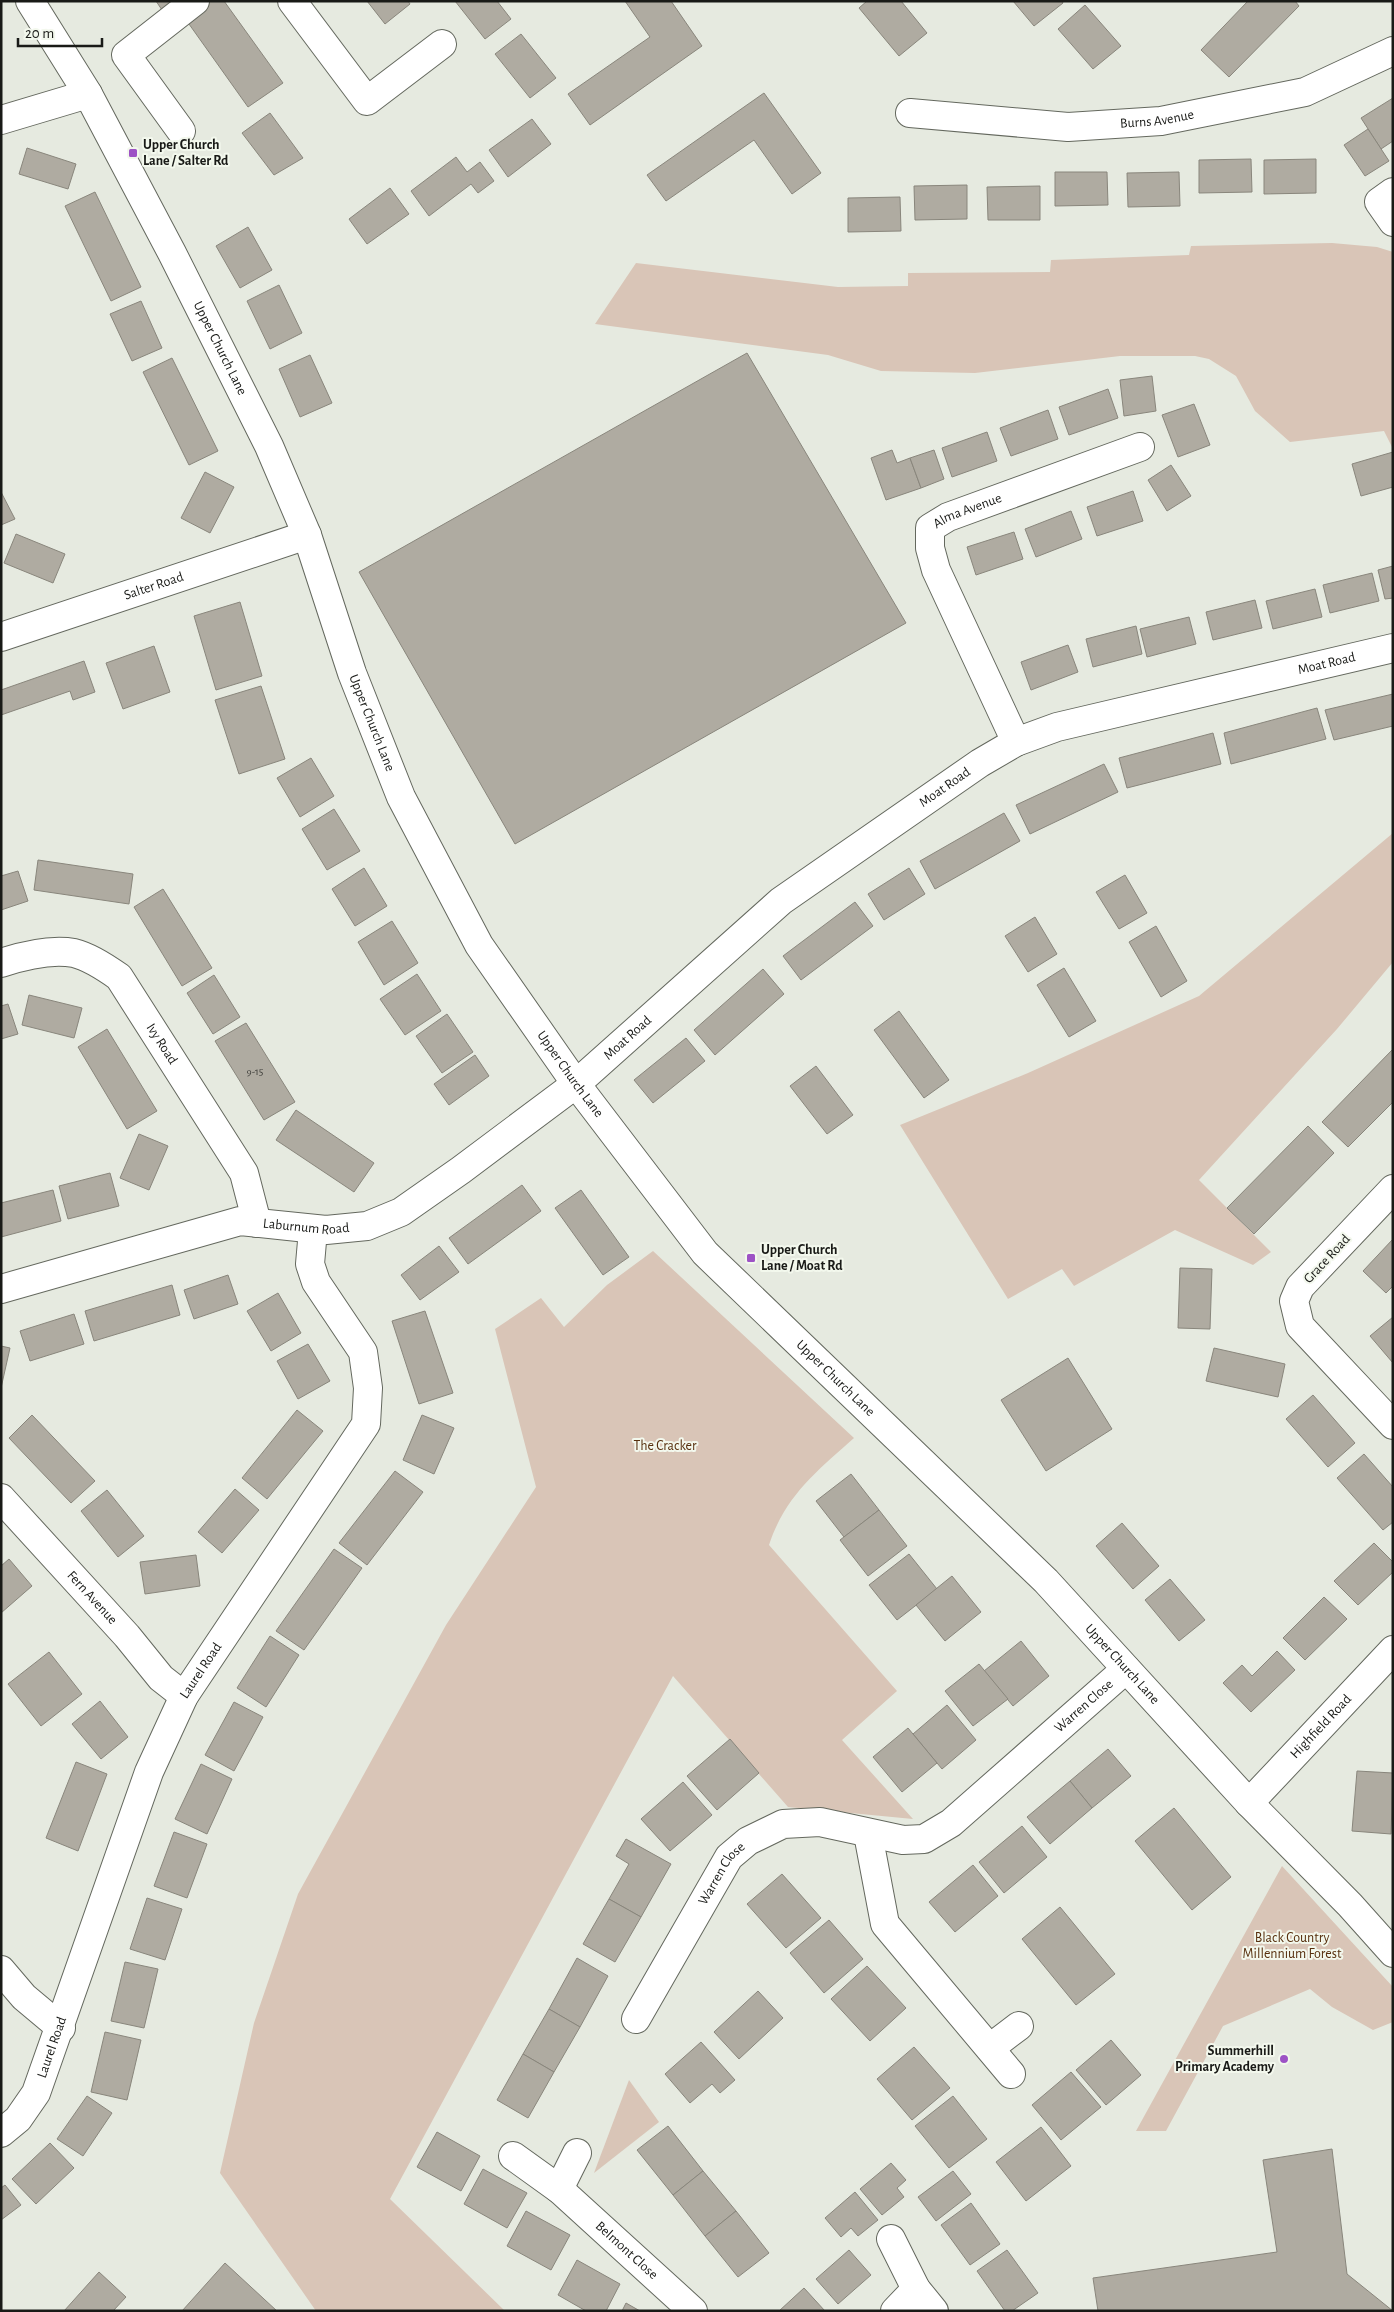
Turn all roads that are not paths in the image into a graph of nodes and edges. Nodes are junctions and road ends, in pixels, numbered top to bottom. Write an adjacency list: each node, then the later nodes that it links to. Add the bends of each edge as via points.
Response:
1 (30, 1): 6 (street, Upper Church Lane)
2 (195, 1): 9 (street, via 126,55)
3 (292, 1): 4 (street, via 367,101)
4 (442, 44)
5 (1393, 51): 7 (street, Burns Avenue, via 1305,92 1161,121 1068,127)
6 (88, 94): 8 (street); 13 (street, Upper Church Lane, via 269,446)
7 (910, 113)
8 (1, 120)
9 (181, 131)
10 (1393, 192): 11 (street, via 1379,202)
11 (1393, 222)
12 (1140, 447): 16 (street, Alma Avenue, via 948,517 930,528 930,548 936,570)
13 (307, 535): 14 (street, Salter Road); 18 (street, Upper Church Lane, via 352,673 401,797 479,944)
14 (4, 631)
15 (1393, 648): 16 (street, Moat Road, via 1057,727)
16 (1016, 742): 18 (street, Moat Road, via 980,763 781,901)
17 (1, 963): 20 (street, Ivy Road, via 17,957 74,953 119,976 244,1174)
18 (576, 1084): 21 (street, Laburnum Road, via 401,1212 367,1226); 26 (street, Upper Church Lane, via 705,1253 1046,1581)
19 (1393, 1189): 23 (street, Grace Road, via 1300,1287 1294,1301 1300,1326)
20 (257, 1223): 21 (street, Laburnum Road); 22 (street, Laburnum Road, via 240,1221)
21 (313, 1230): 27 (street, Laurel Road, via 310,1264 316,1282 363,1352 368,1388 366,1424)
22 (1, 1290)
23 (1393, 1425)
24 (3, 1502): 27 (street, Fern Avenue, via 127,1636 161,1678)
25 (1393, 1650): 28 (street, Highfield Road)
26 (1126, 1669): 28 (street, Upper Church Lane); 29 (street, Warren Close, via 951,1823 924,1839 903,1840)
27 (184, 1696): 34 (street, Laurel Road, via 149,1772)
28 (1249, 1803): 30 (street, Upper Church Lane)
29 (868, 1834): 32 (street, Warren Close, via 820,1822 783,1824 748,1841 729,1857); 35 (street, via 884,1924)
30 (1393, 1953)
31 (1, 1970): 34 (street, via 24,1996)
32 (636, 2019)
33 (1020, 2026): 35 (street)
34 (61, 2028): 37 (street, Laurel Road, via 36,2093 18,2119)
35 (990, 2048): 36 (street)
36 (1011, 2074)
37 (1, 2132)
38 (577, 2153): 40 (street)
39 (514, 2156): 40 (street, Belmont Close)
40 (559, 2189): 43 (street, Belmont Close)
41 (891, 2239): 42 (street)
42 (916, 2289): 44 (street); 45 (street)
43 (693, 2311)
44 (895, 2311)
45 (934, 2311)

